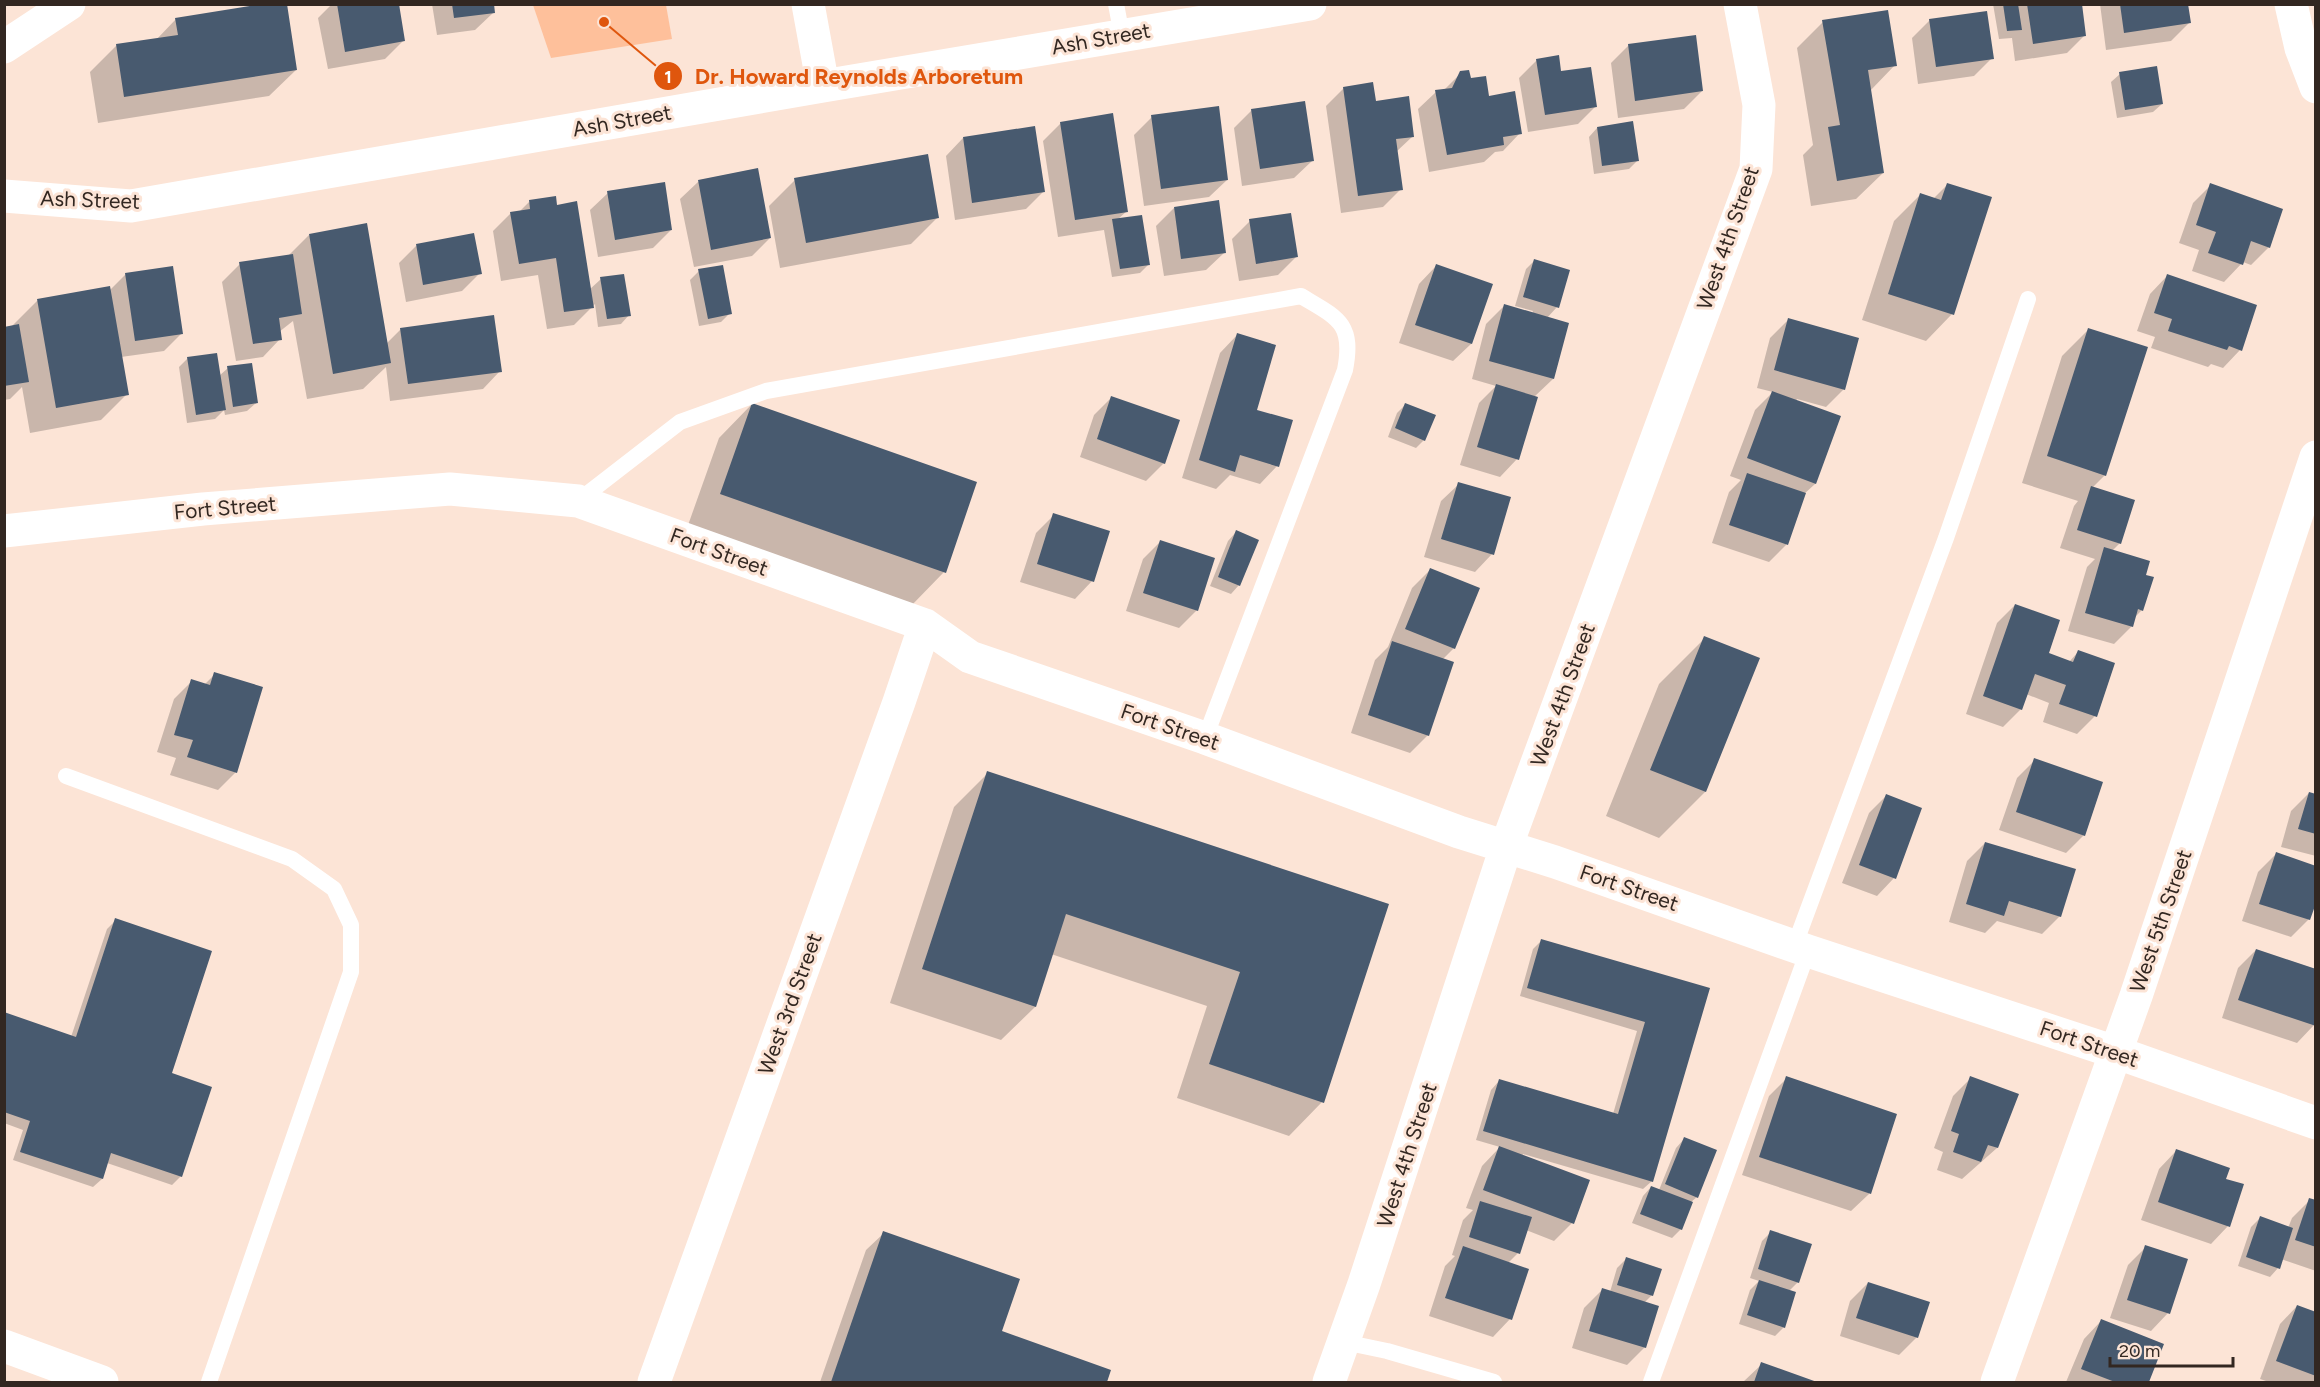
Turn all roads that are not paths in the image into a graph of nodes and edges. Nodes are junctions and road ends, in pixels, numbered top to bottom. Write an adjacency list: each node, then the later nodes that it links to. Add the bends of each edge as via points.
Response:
1 (69, 4): 8 (street)
2 (808, 4): 9 (street)
3 (1116, 4): 7 (lane)
4 (1310, 4): 7 (street, Ash Street)
5 (1740, 4): 19 (street, West 4th Street, via 1759,105 1756,169)
6 (2291, 4): 10 (street, via 2301,48)
7 (1122, 36): 9 (street, Ash Street)
8 (4, 47)
9 (823, 86): 11 (street, Ash Street, via 131,206)
10 (2316, 87)
11 (4, 196)
12 (2028, 299): 20 (lane)
13 (2316, 457): 21 (street, West 5th Street)
14 (578, 501): 15 (street, Fort Street, via 450,489 203,509); 16 (street, Fort Street); 17 (lane, via 680,422 766,391 1301,296 1344,326 1349,352)
15 (4, 531)
16 (925, 626): 17 (street, Fort Street, via 970,657); 27 (street, West 3rd Street)
17 (1205, 738): 19 (street, Fort Street)
18 (66, 776): 26 (lane, via 292,859 334,889 351,925 351,972)
19 (1506, 847): 20 (street, Fort Street); 23 (street, West 4th Street)
20 (1801, 949): 21 (street, Fort Street); 30 (lane)
21 (2115, 1052): 22 (street, Fort Street); 31 (street, West 5th Street)
22 (2316, 1123)
23 (1344, 1342): 28 (street, West 4th Street); 29 (lane)
24 (4, 1346): 25 (street)
25 (102, 1383)
26 (209, 1383)
27 (654, 1383)
28 (1329, 1383)
29 (1494, 1383)
30 (1651, 1383)
31 (1997, 1383)

